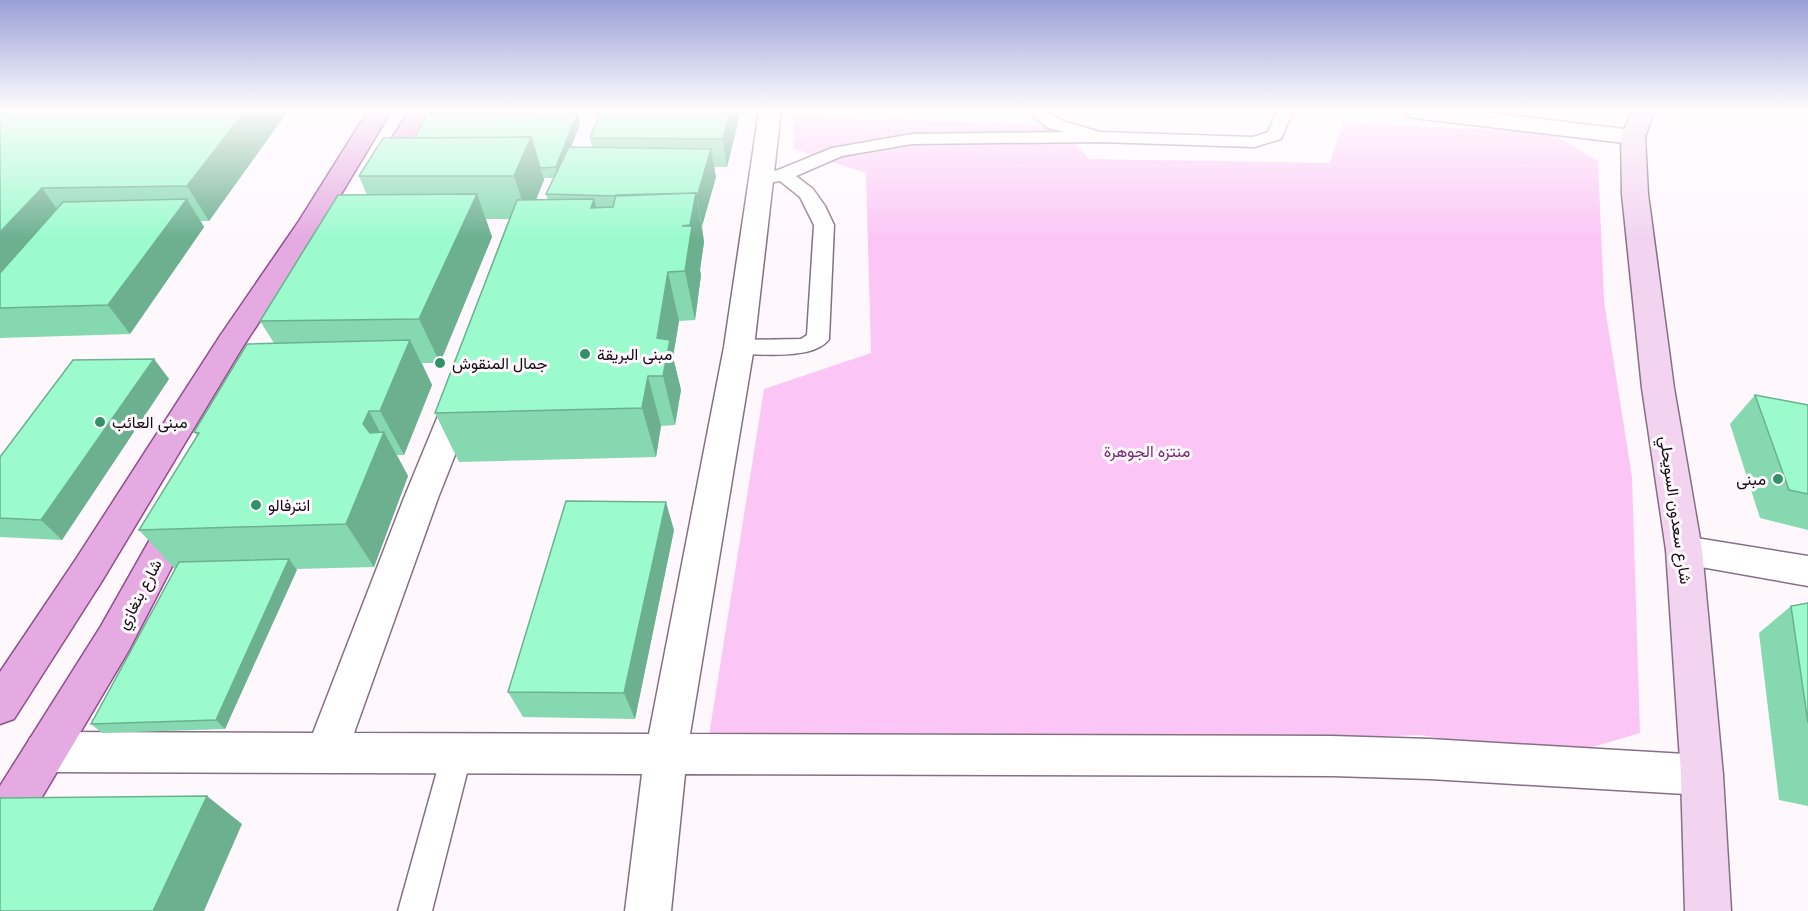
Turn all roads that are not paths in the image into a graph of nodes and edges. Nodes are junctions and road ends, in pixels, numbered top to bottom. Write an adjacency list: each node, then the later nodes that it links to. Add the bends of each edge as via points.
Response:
1 (354, 154): 13 (main road)
2 (394, 154): 7 (main road)
3 (771, 154): 6 (street)
4 (834, 154): 6 (lane)
5 (1637, 154): 11 (main road, شارع سعدون السويحلي, via 1635,194 1649,317)
6 (772, 177): 8 (street); 8 (lane, via 807,193 824,225 818,339 805,346)
7 (365, 200)
8 (739, 347): 15 (street)
9 (474, 367): 16 (street)
10 (198, 484): 14 (main road, شارع بنغازي, via 115,638)
11 (1684, 550): 12 (street); 18 (main road, شارع سعدون السويحلي)
12 (1808, 572)
13 (0, 706)
14 (45, 752): 16 (street); 19 (main road, شارع بنغازي)
15 (666, 752): 17 (street); 18 (street, via 1332,756); 21 (street)
16 (326, 753): 17 (street)
17 (458, 753): 20 (lane)
18 (1702, 775): 22 (main road, شارع سعدون السويحلي)
19 (0, 826)
20 (416, 911)
21 (648, 911)
22 (1708, 911)

